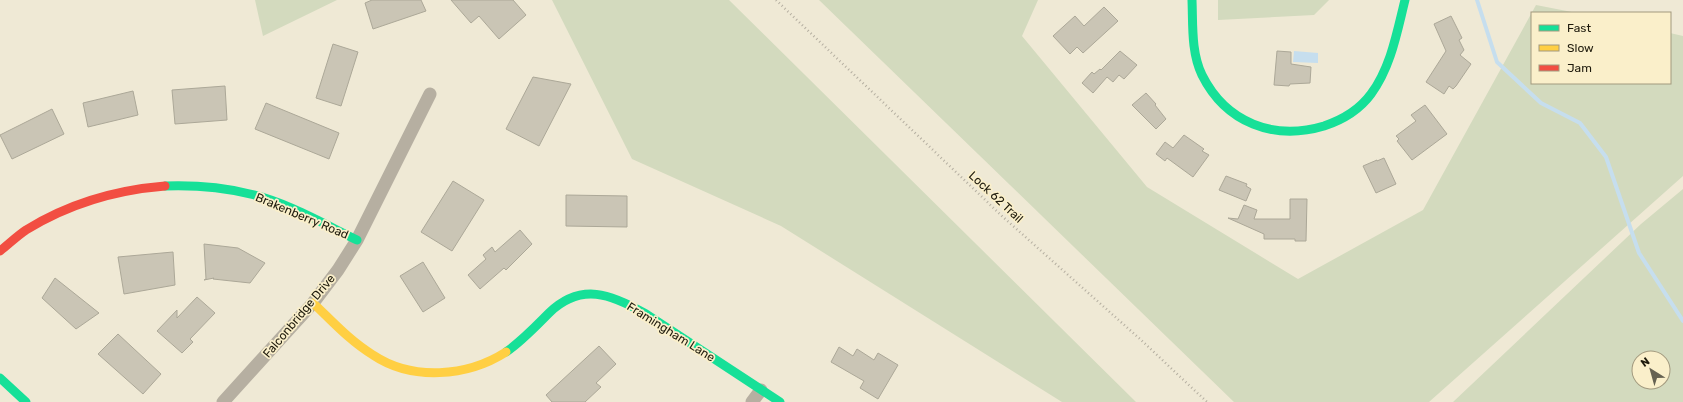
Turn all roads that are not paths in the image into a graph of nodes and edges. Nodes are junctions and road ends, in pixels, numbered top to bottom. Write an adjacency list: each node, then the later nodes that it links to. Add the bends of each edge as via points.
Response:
1 (1192, 0): 2 (street, via 1193,45 1202,74 1213,92 1230,111 1243,120 1273,132 1290,133 1311,130 1337,121 1350,113 1370,94 1387,64)
2 (1406, 0)
3 (430, 94): 4 (street, Falconbridge Drive)
4 (357, 240): 5 (street, Brakenberry Road, via 252,194 222,187 165,185 113,193 83,202 54,214 26,230); 6 (street, Falconbridge Drive)
5 (0, 251)
6 (312, 303): 8 (street, Framingham Lane, via 359,345 379,359 399,368 442,373 464,371 505,354 520,343 551,310 572,297 582,294 604,296 631,305 646,314); 10 (street, Falconbridge Drive)
7 (0, 378): 9 (street)
8 (760, 390): 11 (street); 12 (street, Framingham Lane)
9 (26, 402)
10 (223, 402)
11 (752, 402)
12 (780, 402)

